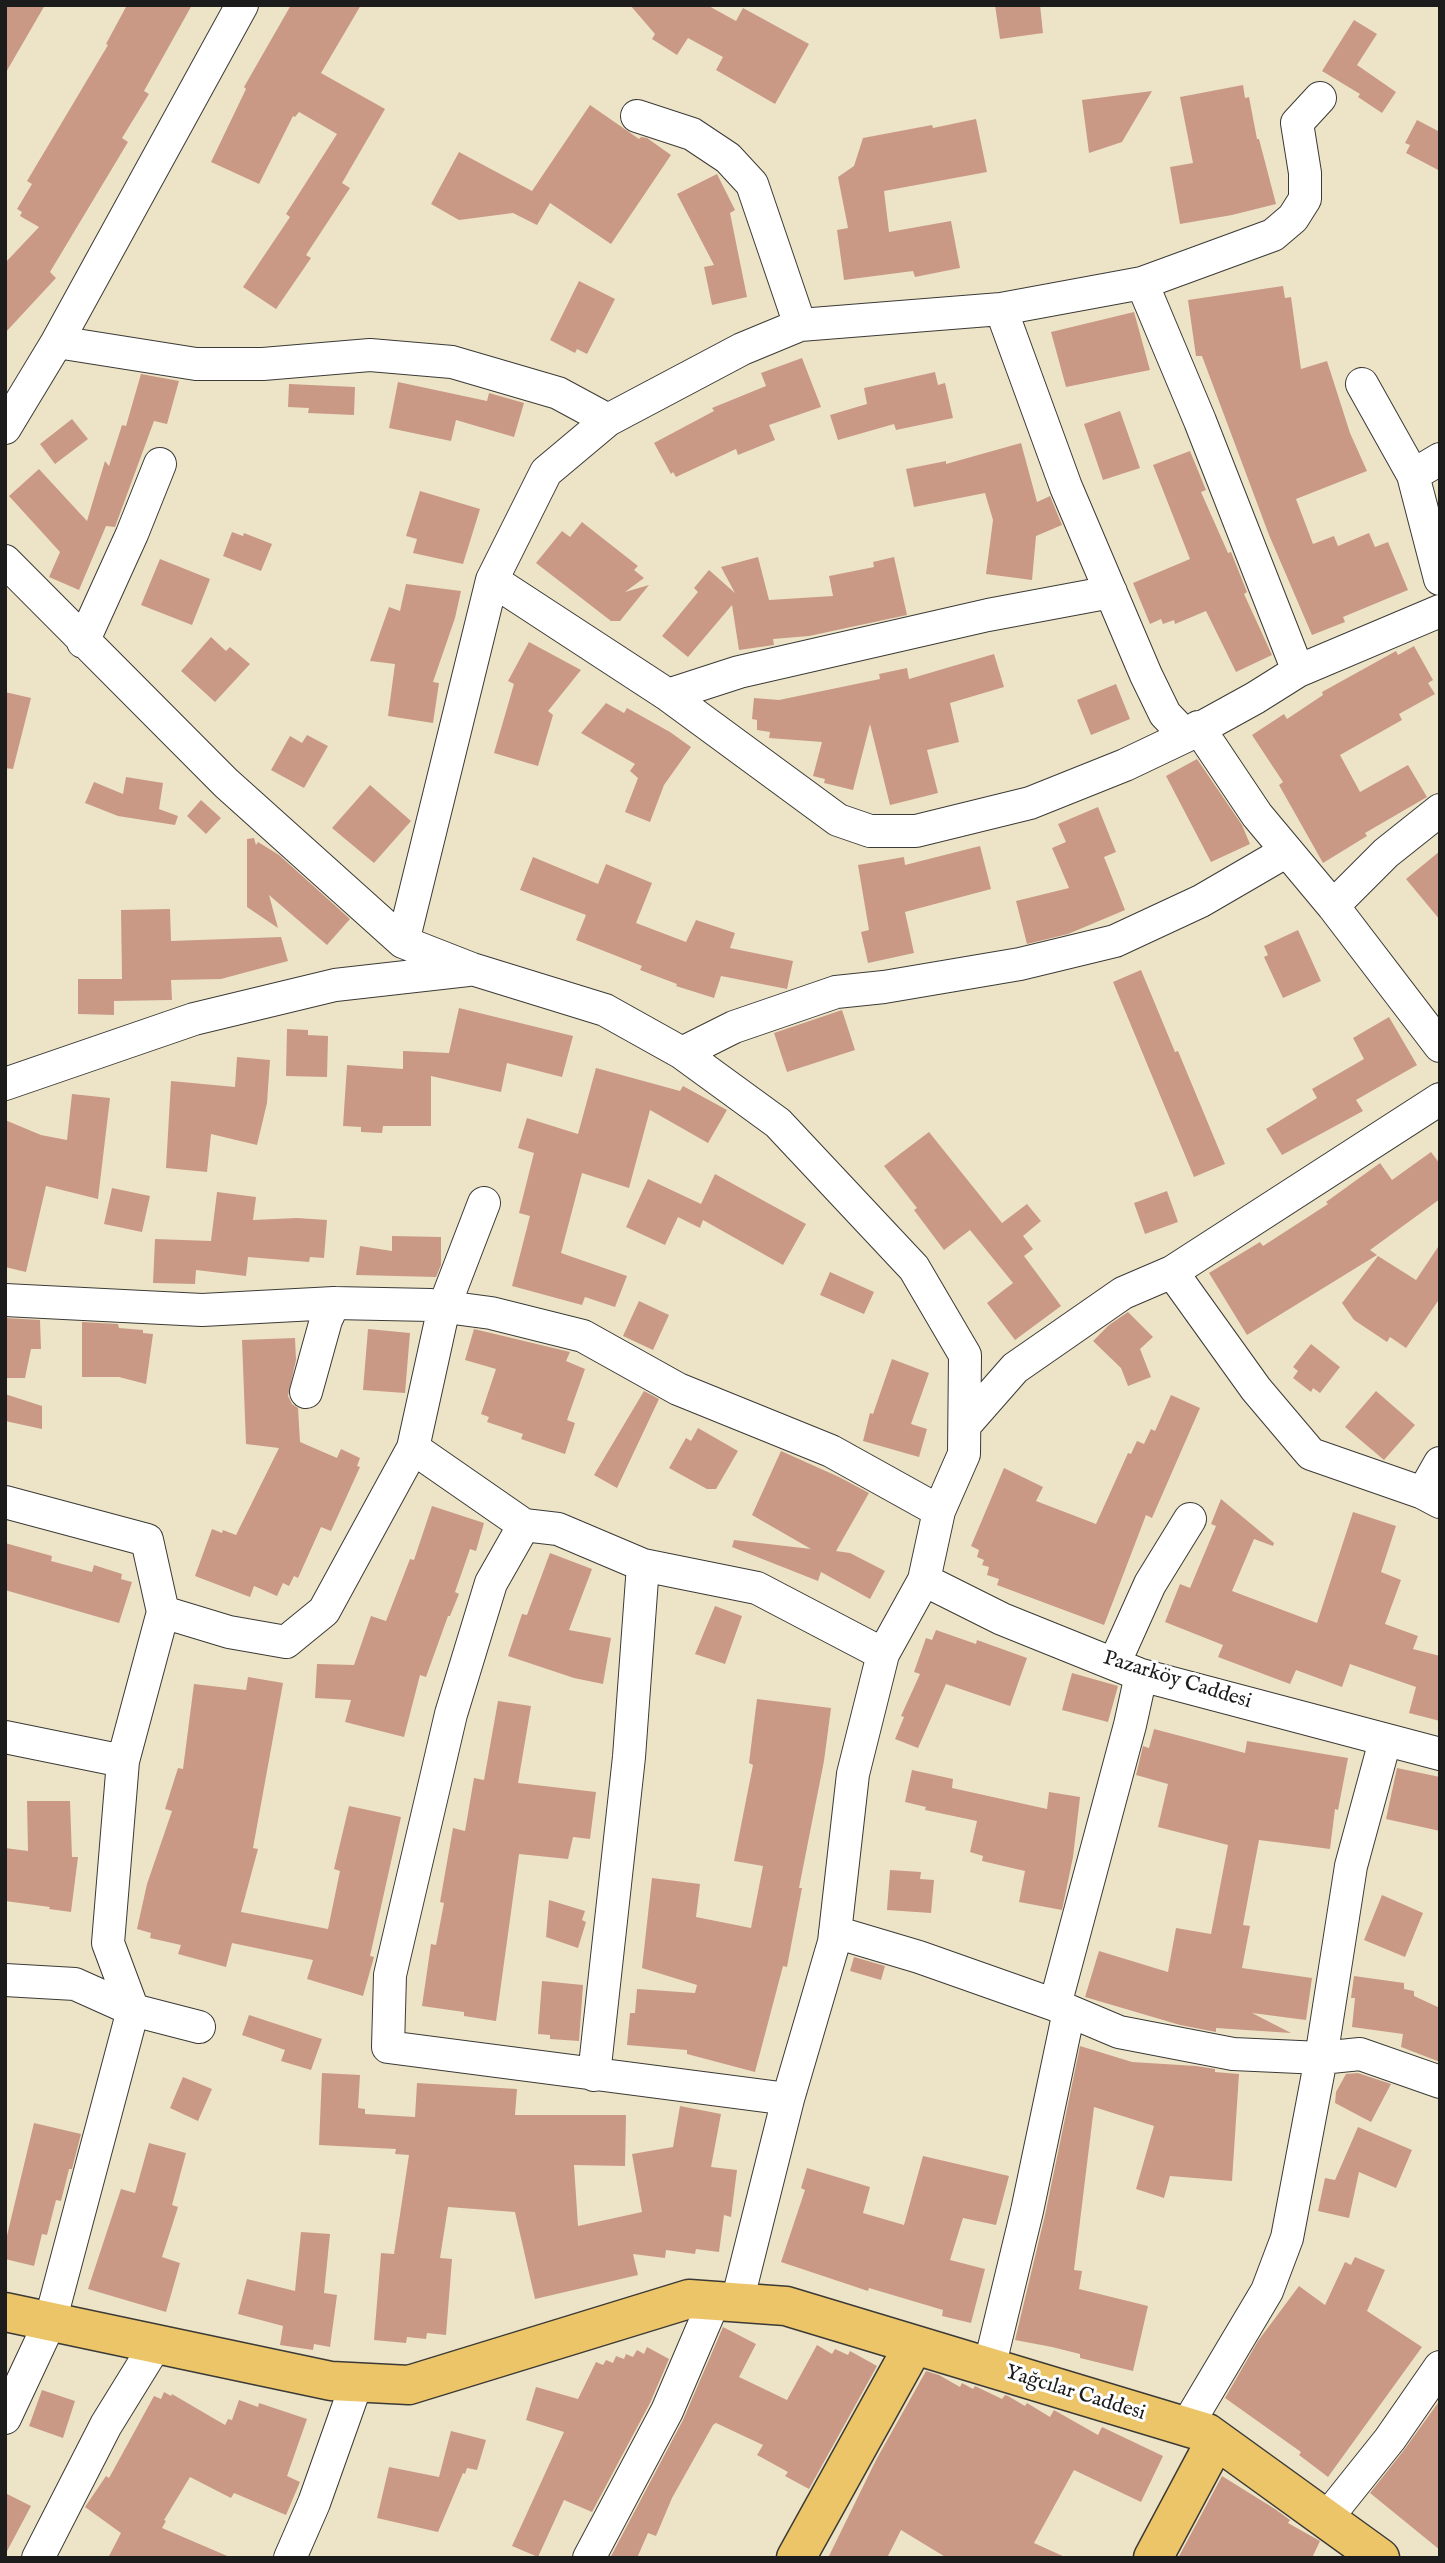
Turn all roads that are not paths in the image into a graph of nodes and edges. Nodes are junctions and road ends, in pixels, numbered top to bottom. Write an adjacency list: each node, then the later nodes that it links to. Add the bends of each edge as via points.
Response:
1 (242, 5): 7 (street)
2 (1321, 98): 4 (street, via 1297,123 1305,199 1293,218 1273,235)
3 (638, 116): 6 (street, via 692,134 728,158 752,184)
4 (1142, 283): 5 (street); 19 (street)
5 (1001, 309): 6 (street); 16 (street, via 1066,487)
6 (800, 325): 9 (street, via 741,349)
7 (57, 342): 9 (street, via 196,364 370,355 452,362 558,393); 10 (street)
8 (1363, 384): 12 (street)
9 (608, 420): 15 (street, via 546,472)
10 (5, 428)
11 (160, 464): 18 (street)
12 (1426, 467): 14 (street)
13 (5, 561): 18 (street)
14 (1440, 579)
15 (492, 580): 20 (street); 25 (street)
16 (1111, 592): 20 (street, via 739,672); 21 (street, via 1165,714)
17 (1440, 611): 19 (street)
18 (83, 642): 25 (street, via 226,783)
19 (1297, 671): 21 (street)
20 (668, 695): 21 (street, via 838,820 870,831 916,831 1030,803)
21 (1192, 732): 23 (street)
22 (1440, 810): 24 (street, via 1386,853)
23 (1287, 851): 24 (street); 28 (street, via 1201,901 1115,941 1020,964 836,992 734,1027)
24 (1333, 906): 27 (street)
25 (403, 942): 26 (street)
26 (472, 969): 28 (street, via 605,1010); 29 (street, via 335,985 194,1019)
27 (1440, 1046)
28 (682, 1052): 37 (street, via 778,1123 914,1268 965,1355)
29 (5, 1084)
30 (1440, 1099): 32 (street)
31 (484, 1203): 35 (street)
32 (1172, 1272): 37 (street, via 1123,1293 1016,1368); 40 (street, via 1256,1390 1311,1454)
33 (5, 1300): 34 (street, via 202,1310)
34 (334, 1303): 35 (street); 36 (street)
35 (444, 1307): 38 (street); 42 (street, via 491,1313 583,1336 678,1389 831,1451)
36 (306, 1392)
37 (964, 1425): 42 (street, via 964,1454)
38 (413, 1448): 44 (street); 47 (street, via 324,1611 286,1642 229,1632)
39 (1440, 1463): 40 (street)
40 (1432, 1497)
41 (5, 1502): 47 (street, via 147,1540)
42 (939, 1511): 46 (street)
43 (1190, 1519): 49 (street, via 1150,1584)
44 (524, 1525): 45 (street, via 558,1529); 60 (street, via 491,1583 451,1714 390,1975 388,2047)
45 (643, 1566): 48 (street, via 757,1588); 60 (street, via 629,1756)
46 (925, 1580): 48 (street); 49 (street, Pazarköy Caddesi, via 1002,1619)
47 (163, 1612): 53 (street)
48 (883, 1654): 54 (street, via 853,1774)
49 (1128, 1669): 51 (street, Pazarköy Caddesi); 56 (street, via 1130,1725)
50 (5, 1737): 53 (street)
51 (1385, 1741): 52 (street, Pazarköy Caddesi); 59 (street, via 1351,1866)
52 (1440, 1754)
53 (123, 1761): 57 (street, via 108,1942)
54 (835, 1933): 56 (street, via 919,1957); 62 (street)
55 (5, 1980): 57 (street, via 75,1984)
56 (1062, 2008): 59 (street, via 1119,2032 1233,2054); 69 (street, via 1027,2211)
57 (133, 2010): 58 (street); 65 (street)
58 (199, 2027)
59 (1321, 2058): 61 (street, via 1360,2054); 72 (street, via 1287,2238 1268,2291)
60 (594, 2075): 62 (street)
61 (1440, 2082)
62 (788, 2099): 63 (street)
63 (725, 2302): 67 (main road, Yağcılar Caddesi, via 786,2306); 70 (main road, Yağcılar Caddesi, via 689,2299 409,2385); 76 (street)
64 (5, 2312): 65 (main road, Yağcılar Caddesi)
65 (50, 2322): 66 (main road, Yağcılar Caddesi); 71 (street)
66 (156, 2344): 70 (main road, Yağcılar Caddesi, via 331,2381); 74 (street, via 106,2425)
67 (914, 2345): 69 (main road, Yağcılar Caddesi); 77 (main road)
68 (1440, 2367): 73 (street)
69 (989, 2368): 72 (main road, Yağcılar Caddesi)
70 (357, 2382): 75 (street)
71 (5, 2418)
72 (1201, 2433): 73 (main road, Yağcılar Caddesi); 78 (main road)
73 (1326, 2519): 79 (main road, Yağcılar Caddesi)
74 (38, 2558)
75 (290, 2558)
76 (589, 2558)
77 (796, 2558)
78 (1153, 2558)
79 (1380, 2558)

